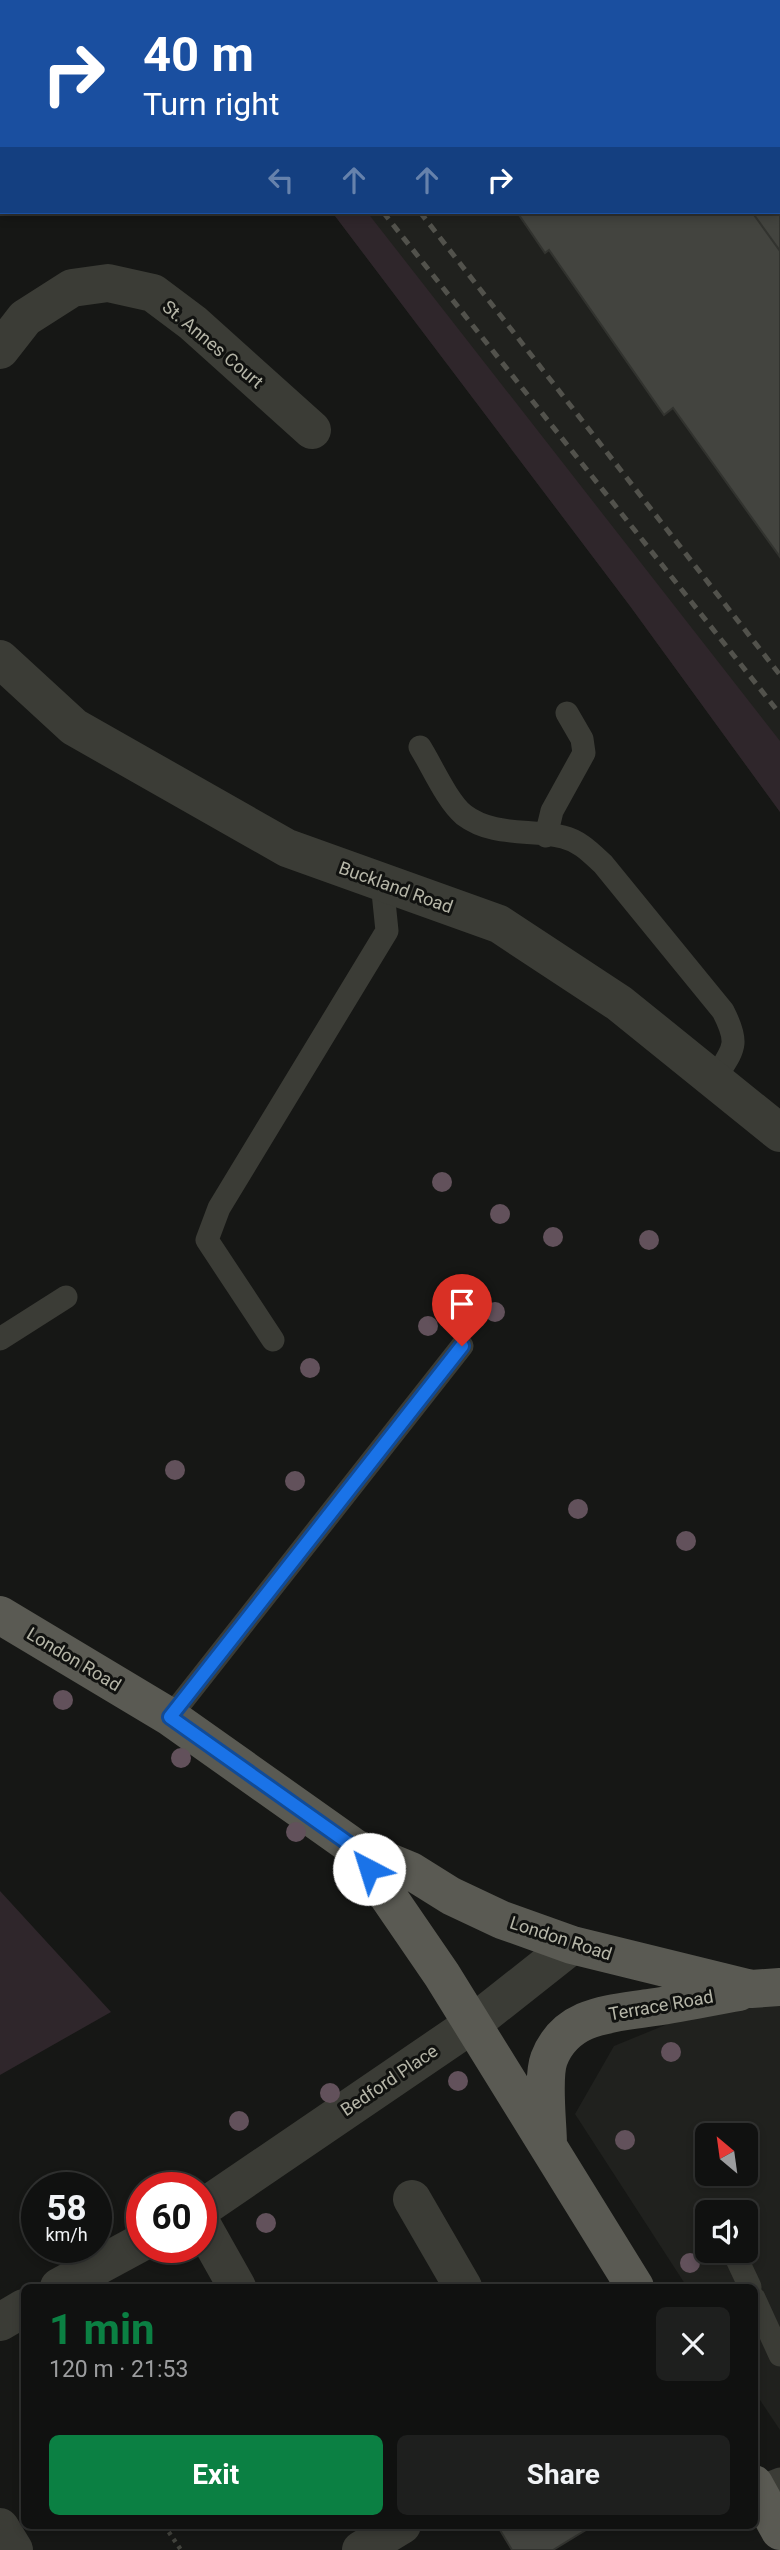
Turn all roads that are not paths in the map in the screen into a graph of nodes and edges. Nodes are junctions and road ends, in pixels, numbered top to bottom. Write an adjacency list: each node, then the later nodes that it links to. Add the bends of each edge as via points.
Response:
1 (0, 350): 2 (street, St. Annes Court, via 25,318 72,288 108,283 153,293)
2 (312, 430)
3 (0, 659): 7 (street, Buckland Road, via 74,726 287,848)
4 (567, 713): 6 (lane, via 582,739 583,753 552,811)
5 (420, 747): 6 (lane, via 461,813 479,825)
6 (546, 836): 8 (lane, via 582,845 603,864 723,1011 734,1032 733,1049)
7 (382, 882): 8 (street, Buckland Road, via 499,924 619,1003); 12 (lane, via 387,931 219,1208 207,1240)
8 (714, 1080): 9 (street, Buckland Road)
9 (780, 1133)
10 (66, 1297): 11 (lane)
11 (0, 1339)
12 (273, 1340)
13 (462, 1346): 15 (lane)
14 (0, 1615): 15 (main road, London Road)
15 (170, 1717): 16 (main road, London Road)
16 (355, 1848): 17 (main road, London Road, via 411,1871 502,1920); 19 (main road, London Road)
17 (572, 1945): 18 (main road, London Road); 19 (street, Bedford Place)
18 (766, 1988): 20 (main road, Terrace Road, via 607,2013 562,2036 548,2061)
19 (471, 2025): 20 (main road, London Road); 21 (street, Bedford Place)
20 (548, 2147): 29 (main road)
21 (217, 2198)
22 (412, 2199): 28 (street)
23 (126, 2251): 26 (street)
24 (217, 2251): 27 (street)
25 (739, 2263): 30 (lane)
26 (65, 2284)
27 (235, 2284)
28 (461, 2284)
29 (633, 2284)
30 (749, 2284)
31 (758, 2307): 34 (lane)
32 (21, 2310): 33 (street)
33 (0, 2322)
34 (780, 2355)
35 (764, 2484): 37 (main road)
36 (395, 2529): 38 (street)
37 (780, 2531)
38 (361, 2550)

